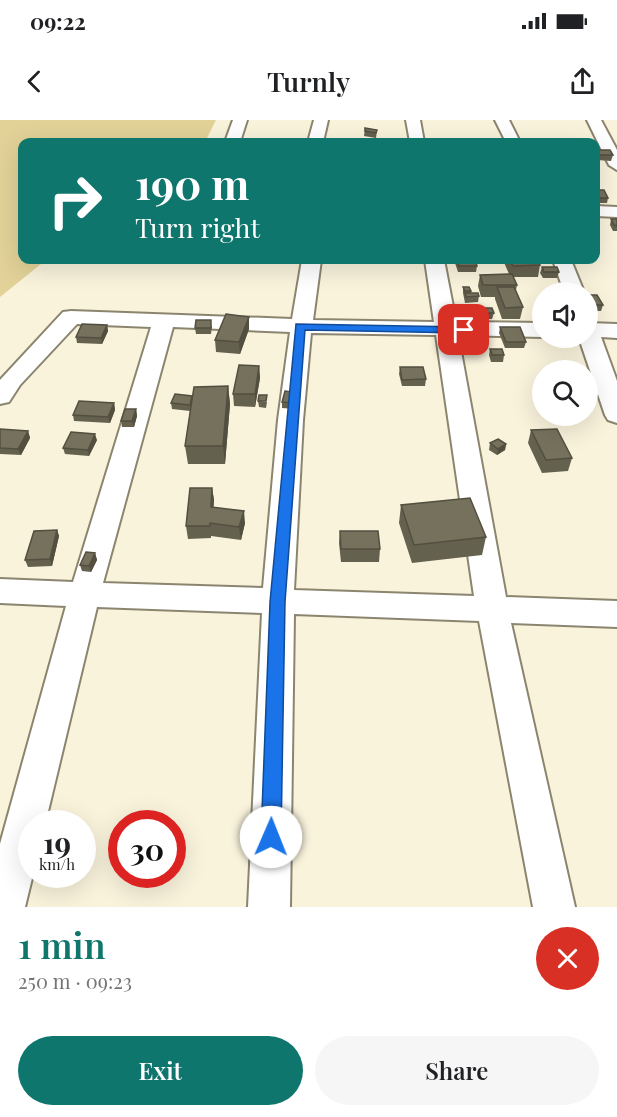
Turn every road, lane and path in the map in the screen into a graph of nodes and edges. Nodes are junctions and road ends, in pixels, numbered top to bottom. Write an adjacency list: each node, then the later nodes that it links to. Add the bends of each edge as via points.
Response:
1 (240, 120): 6 (street)
2 (321, 120): 7 (street)
3 (413, 120): 8 (street)
4 (502, 120): 9 (street)
5 (594, 120): 10 (street)
6 (234, 138)
7 (317, 138)
8 (416, 138)
9 (511, 138)
10 (617, 165)
11 (600, 211): 12 (street)
12 (617, 212)
13 (310, 264): 18 (street)
14 (436, 264): 19 (street)
15 (564, 264): 16 (street)
16 (570, 282)
17 (164, 320): 18 (street); 24 (street, via 71,317); 27 (street)
18 (300, 326): 19 (street); 28 (street)
19 (445, 330): 20 (street); 29 (street)
20 (532, 330)
21 (598, 331): 22 (street)
22 (617, 331)
23 (594, 348): 25 (street)
24 (0, 397)
25 (617, 415)
26 (0, 591): 27 (street)
27 (85, 592): 28 (street); 31 (street)
28 (277, 602): 29 (street); 32 (street)
29 (492, 608): 30 (street); 33 (street)
30 (617, 614)
31 (4, 907)
32 (269, 907)
33 (554, 907)

